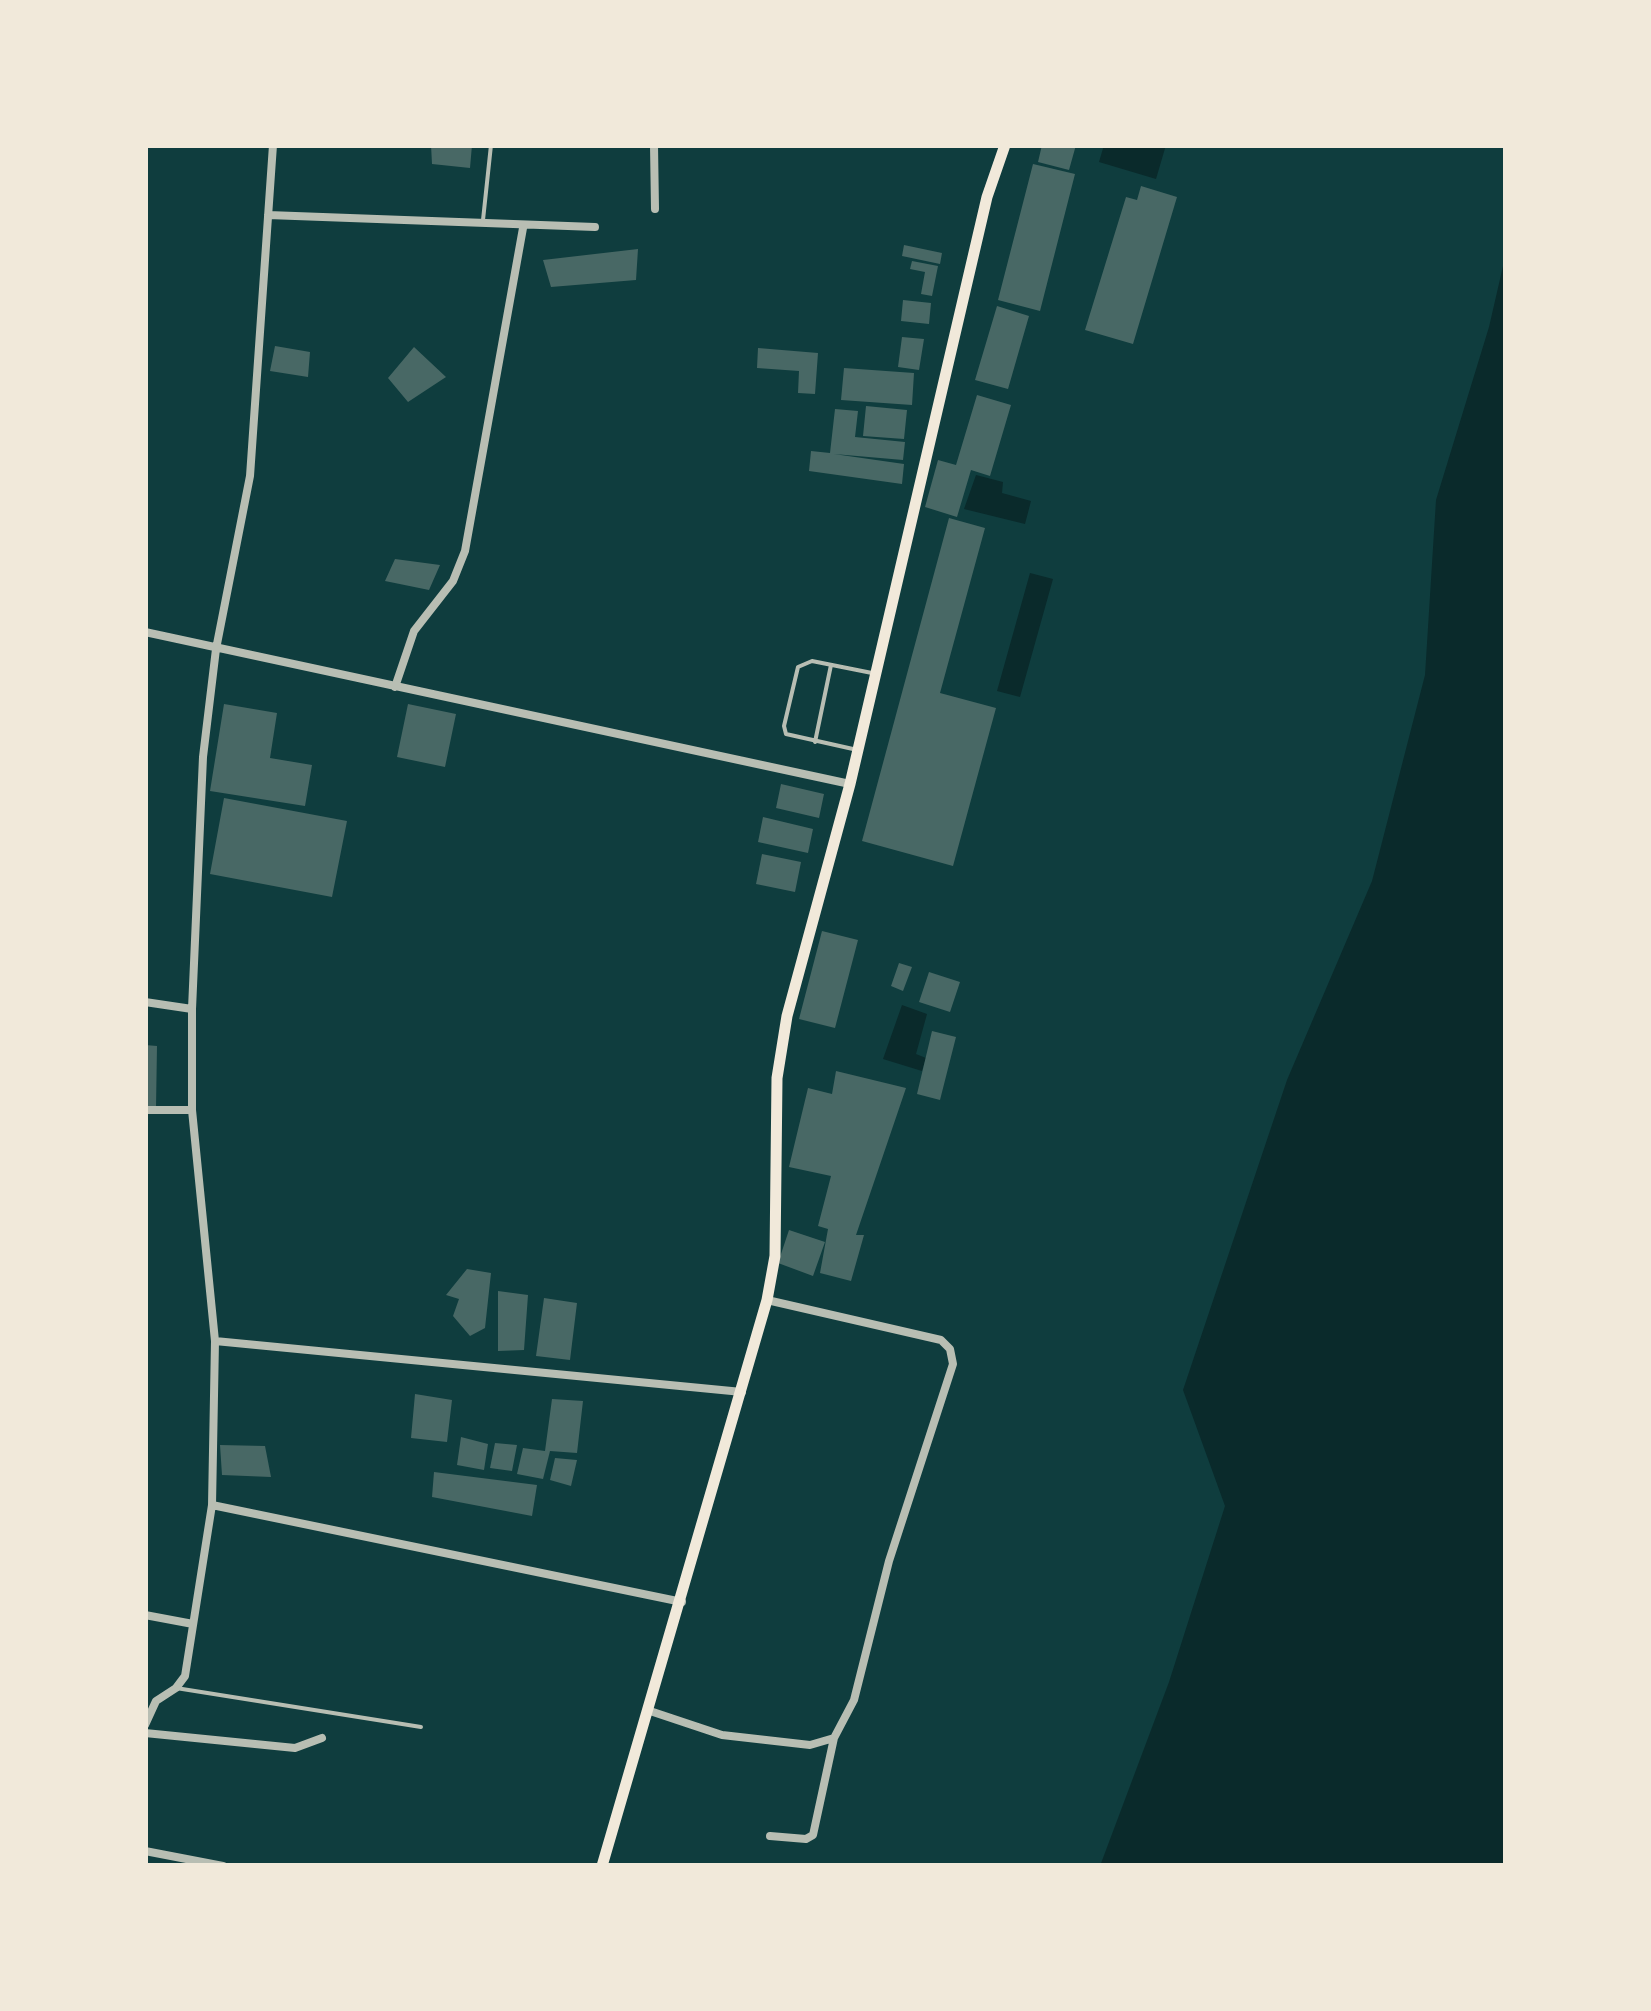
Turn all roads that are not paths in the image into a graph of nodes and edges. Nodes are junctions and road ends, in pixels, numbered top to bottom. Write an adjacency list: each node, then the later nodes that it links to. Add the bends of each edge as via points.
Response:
1 (273, 145): 6 (street)
2 (491, 145): 7 (lane)
3 (654, 145): 5 (street)
4 (1006, 145): 13 (main road, via 987,197)
5 (655, 209)
6 (268, 215): 7 (street); 11 (street, via 250,476)
7 (482, 226): 9 (street)
8 (595, 227): 9 (street)
9 (523, 228): 14 (street, via 465,551 453,581 414,631)
10 (145, 632): 11 (street)
11 (216, 649): 14 (street); 19 (street, via 203,758)
12 (831, 665): 13 (lane); 15 (lane); 15 (lane, via 798,666 784,726 790,738)
13 (876, 674): 16 (main road)
14 (395, 688): 17 (street)
15 (815, 742): 16 (lane)
16 (858, 750): 17 (main road)
17 (850, 784): 22 (main road, via 786,1016 776,1078 774,1256)
18 (145, 1002): 19 (street)
19 (192, 1008): 21 (street)
20 (145, 1110): 21 (street)
21 (192, 1110): 23 (street)
22 (767, 1300): 24 (main road); 34 (street, via 940,1340 953,1364 889,1561 854,1700)
23 (214, 1341): 24 (street); 25 (street)
24 (742, 1392): 26 (main road)
25 (212, 1505): 26 (street); 28 (street)
26 (682, 1602): 30 (main road)
27 (145, 1615): 28 (street)
28 (194, 1624): 29 (street, via 186,1676)
29 (176, 1688): 31 (lane); 32 (street, via 156,1701)
30 (650, 1711): 34 (street, via 722,1735 810,1746); 38 (main road)
31 (421, 1727)
32 (145, 1729): 33 (street, via 294,1748)
33 (322, 1738)
34 (834, 1738): 35 (street, via 812,1835)
35 (770, 1836)
36 (145, 1852): 37 (street)
37 (223, 1866)
38 (602, 1866)

